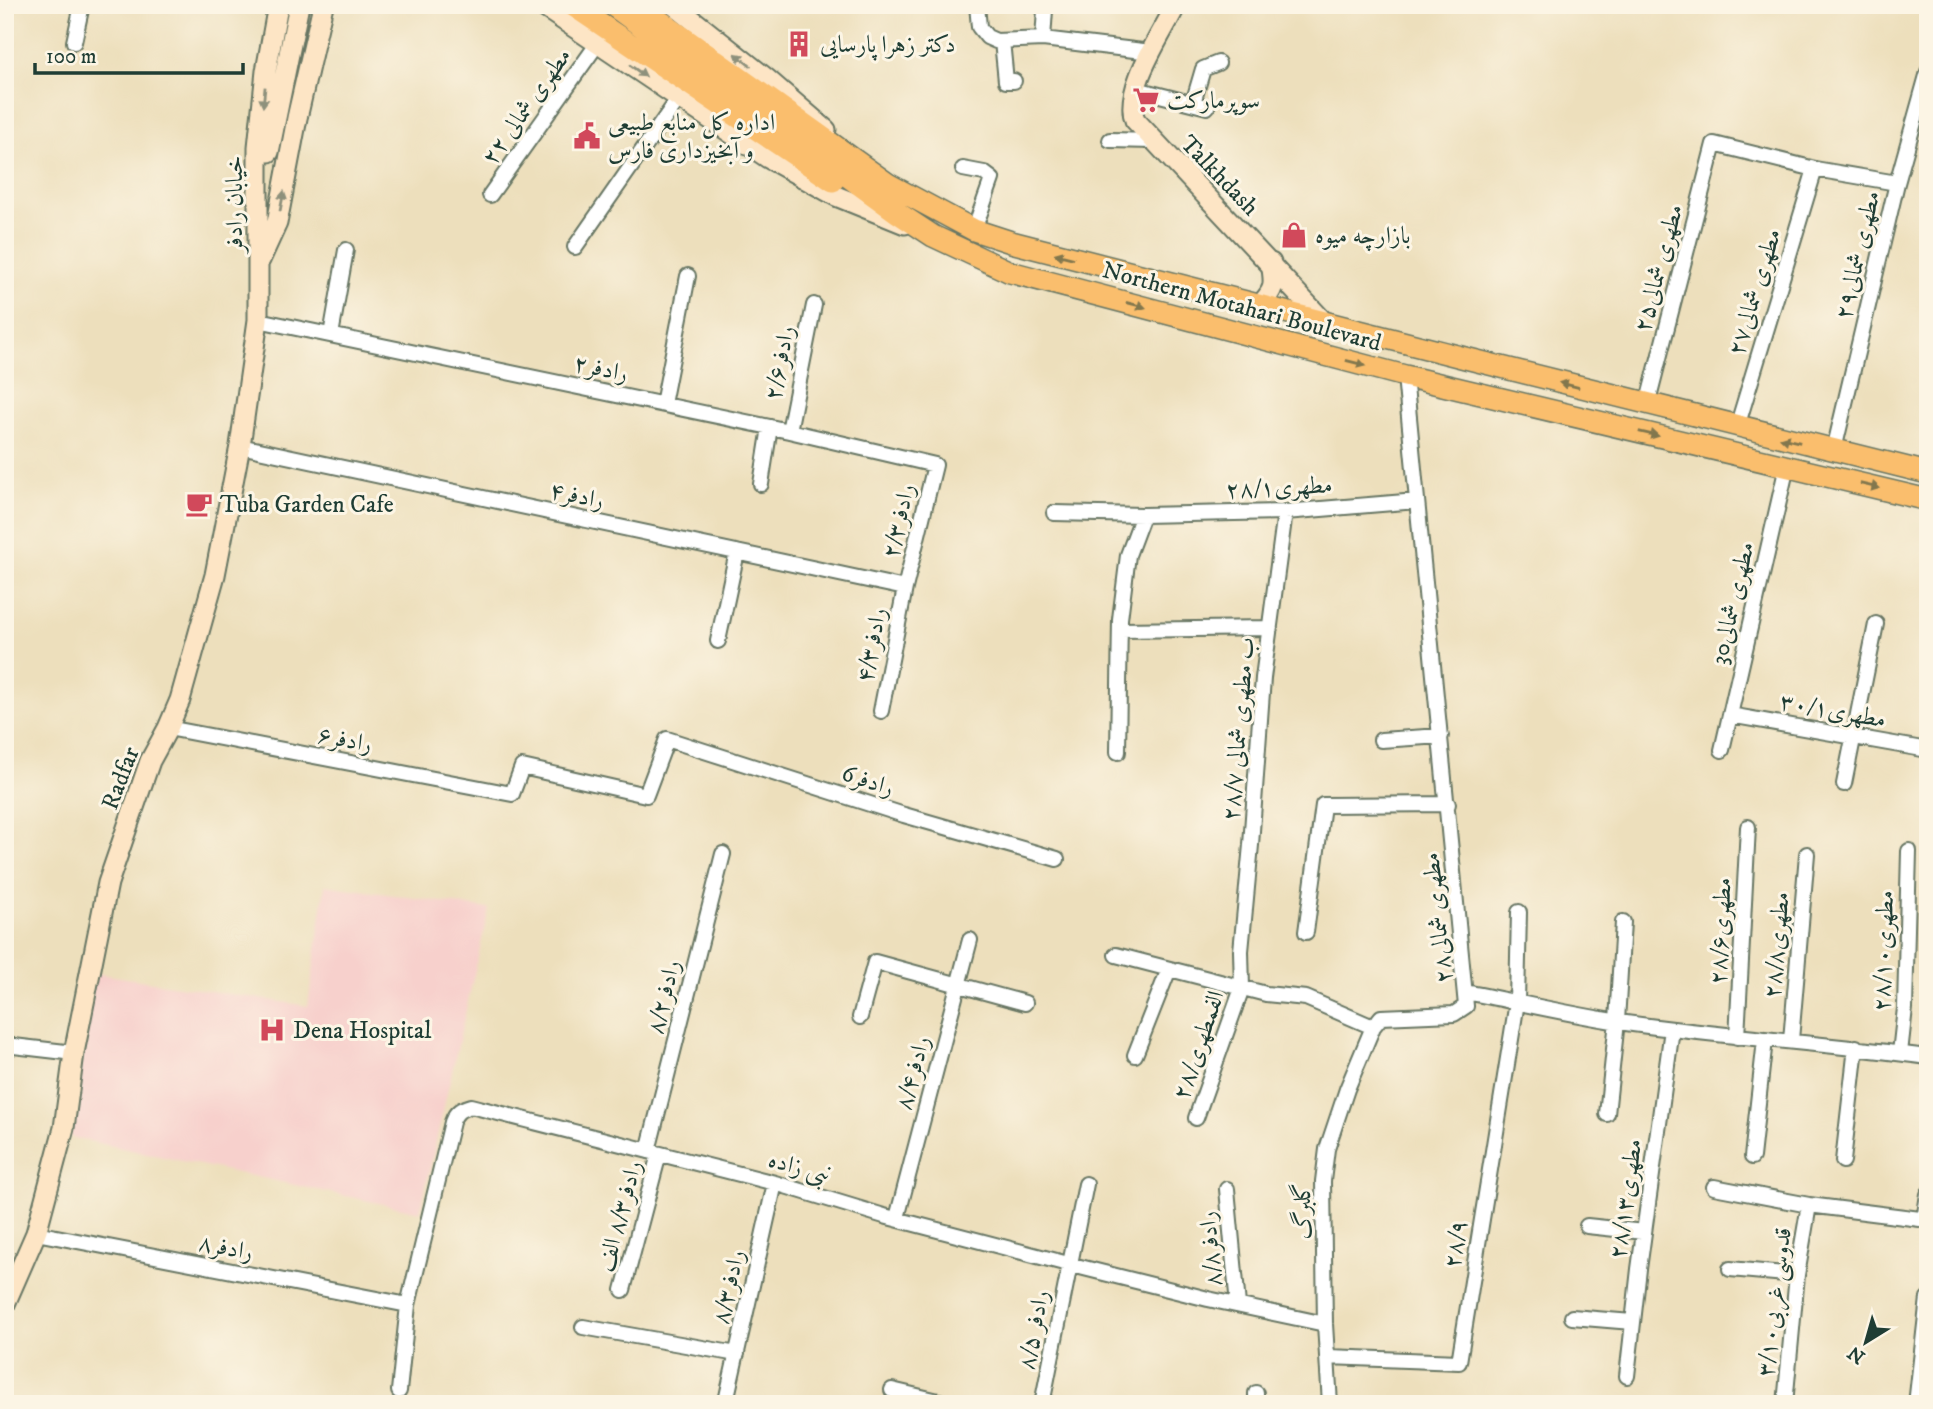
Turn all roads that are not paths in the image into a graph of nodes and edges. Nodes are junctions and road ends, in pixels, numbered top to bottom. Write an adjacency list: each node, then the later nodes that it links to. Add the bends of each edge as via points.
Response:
1 (82, 5): 15 (street)
2 (278, 5): 35 (street, خیابان رادفر, one-way to 35, via 258,147)
3 (299, 5): 35 (street, via 269,151)
4 (323, 5): 35 (street, خیابان رادفر, one-way to 4, via 277,223)
5 (541, 5): 16 (street)
6 (572, 5): 31 (main road, via 824,176)
7 (612, 5): 31 (main road, Northern Motahari Boulevard)
8 (638, 5): 28 (main road, Northern Motahari Boulevard)
9 (674, 5): 28 (street, one-way to 9, via 768,79)
10 (1176, 5): 17 (street, Talkhdash)
11 (981, 7): 14 (street, via 979,27 987,37)
12 (1045, 10): 13 (street)
13 (1043, 39): 14 (street); 17 (street)
14 (1002, 41): 20 (street, via 1006,81)
15 (74, 42)
16 (598, 43): 22 (street, one-way to 22); 29 (street, مطهرى شمالى ۲۲)
17 (1151, 52): 21 (street, Talkhdash)
18 (1218, 63): 21 (street, via 1203,69 1200,105)
19 (1928, 72): 27 (street, مطهرى شمالى۲۹)
20 (1014, 81)
21 (1136, 89): 24 (street, Talkhdash, via 1133,114)
22 (678, 99): 31 (street, via 804,180); 32 (street)
23 (1111, 140): 24 (street)
24 (1153, 141): 34 (street, Talkhdash)
25 (963, 169): 30 (street, via 992,179)
26 (1815, 169): 27 (street); 44 (street, مطهرى شمالى۲۵, via 1714,144); 46 (street, مطهرى شمالى۲۷)
27 (1897, 183): 49 (street, مطهرى شمالى۲۹)
28 (888, 184): 30 (main road, Northern Motahari Boulevard)
29 (490, 195)
30 (974, 230): 38 (main road, Northern Motahari Boulevard, one-way to 30)
31 (933, 236): 42 (main road, Northern Motahari Boulevard, one-way to 42, via 1010,272)
32 (575, 247)
33 (346, 250): 41 (street)
34 (1271, 263): 38 (street, via 1271,294); 40 (street, Talkhdash)
35 (258, 265): 39 (street, Radfar)
36 (688, 276): 43 (street)
37 (814, 305): 47 (street, رادفر۲/۶)
38 (1259, 306): 40 (main road, Northern Motahari Boulevard)
39 (258, 320): 41 (street, رادفر۲); 48 (street, Radfar)
40 (1325, 323): 44 (main road, Northern Motahari Boulevard, one-way to 40)
41 (331, 335): 43 (street, رادفر۲)
42 (1405, 376): 51 (main road, Northern Motahari Boulevard, one-way to 51); 55 (street, مطهرى شمالى۲۸)
43 (663, 404): 45 (street, رادفر۲)
44 (1647, 405): 46 (main road, Northern Motahari Boulevard)
45 (770, 427): 47 (street, رادفر۲); 53 (street)
46 (1737, 428): 49 (main road, Northern Motahari Boulevard, one-way to 46)
47 (789, 431): 50 (street, رادفر۲)
48 (240, 446): 59 (street, رادفر۴); 67 (street, Radfar, via 215,576)
49 (1835, 450): 52 (main road, Northern Motahari Boulevard)
50 (934, 465): 60 (street, رادفر۲/۳)
51 (1787, 466): 54 (main road, Northern Motahari Boulevard, one-way to 54); 66 (street, مطهرى شمالى30)
52 (1928, 473)
53 (761, 484)
54 (1928, 500)
55 (1417, 501): 56 (street, مطهری۲۸/۱); 68 (street, مطهرى شمالى۲۸)
56 (1285, 512): 58 (street, مطهری۲۸/۱); 62 (street, ۲۸/۷ ب مطهرى شمالى)
57 (1054, 513): 58 (street, مطهری۲۸/۱)
58 (1143, 515): 63 (street, via 1128,555)
59 (737, 552): 60 (street, رادفر۴); 64 (street)
60 (905, 588): 65 (street, رادفر۴/۳)
61 (1876, 624): 69 (street)
62 (1270, 628): 63 (street); 89 (street, ۲۸/۷ ب مطهرى شمالى, via 1241,951)
63 (1121, 630): 74 (street)
64 (718, 641)
65 (881, 711)
66 (1730, 715): 69 (street, مطهری۳۰/۱); 72 (street, مطهرى شمالى30)
67 (169, 728): 70 (street, رادفر۶, via 512,794 522,767 646,795); 102 (street, Radfar, via 150,761 108,883)
68 (1441, 736): 71 (street); 76 (street, مطهرى شمالى۲۸)
69 (1853, 737): 73 (street, مطهری۳۰/۱); 75 (street)
70 (667, 739): 81 (street, 6رادفر)
71 (1381, 740)
72 (1722, 750)
73 (1928, 750)
74 (1118, 752)
75 (1844, 784)
76 (1448, 804): 84 (street, via 1323,806); 90 (street, مطهرى شمالى۲۸)
77 (1748, 827): 97 (street, مطهری۲۸/۶)
78 (1909, 850): 103 (street, مطهری۲۸/۱۰, via 1906,1008)
79 (723, 854): 108 (street, رادفر۸/۲)
80 (1807, 854): 99 (street, مطهری۲۸/۸)
81 (1057, 859)
82 (1519, 912): 91 (street)
83 (1623, 922): 94 (street)
84 (1306, 932)
85 (970, 940): 88 (street, رادفر۸/۴)
86 (1116, 955): 87 (street)
87 (1169, 969): 89 (street); 104 (street)
88 (958, 985): 92 (street); 93 (street, via 875,962); 117 (street, رادفر۸/۴)
89 (1242, 988): 95 (street, via 1306,998); 107 (street, ۲۸/الفمطهری)
90 (1466, 992): 91 (street, مطهرى شمالى۲۸); 95 (street, via 1466,1006 1454,1014 1381,1017)
91 (1517, 1002): 94 (street, مطهرى شمالى۲۸); 135 (street, ۲۸/۹, via 1459,1362)
92 (1026, 1003)
93 (860, 1017)
94 (1617, 1021): 96 (street, مطهرى شمالى۲۸); 106 (street)
95 (1373, 1027): 132 (street, گلبرگ, via 1327,1149 1323,1181)
96 (1672, 1029): 97 (street, مطهرى شمالى۲۸); 120 (street, مطهری۲۸/۱۳)
97 (1737, 1037): 98 (street, مطهرى شمالى۲۸)
98 (1765, 1040): 99 (street, مطهرى شمالى۲۸); 109 (street)
99 (1791, 1040): 101 (street, مطهرى شمالى۲۸)
100 (5, 1045): 102 (street)
101 (1856, 1047): 103 (street, مطهرى شمالى۲۸); 110 (street)
102 (74, 1053): 121 (street, Radfar, via 64,1128)
103 (1900, 1053): 105 (street, مطهرى شمالى۲۸)
104 (1135, 1055)
105 (1928, 1057)
106 (1607, 1114)
107 (1196, 1118)
108 (654, 1152): 111 (street, نبی زاده); 125 (street, رادفر۸/۳ الف); 128 (street, نبی زاده, via 471,1106 460,1110 452,1122)
109 (1752, 1157)
110 (1843, 1161)
111 (775, 1183): 117 (street, نبی زاده); 134 (street, رادفر۸/۳)
112 (1086, 1184): 122 (street, ۸/۵ رادفر)
113 (1714, 1187): 116 (street)
114 (1227, 1189): 129 (street, ۸/۸رادفر)
115 (1928, 1194): 118 (street)
116 (1809, 1205): 118 (street); 124 (street, قدوسی غربی۳/۱۰)
117 (897, 1218): 122 (street, نبی زاده)
118 (1926, 1220)
119 (1587, 1226): 120 (street)
120 (1644, 1232): 131 (street, مطهری۲۸/۱۳)
121 (36, 1233): 127 (street, Radfar); 128 (street, رادفر۸)
122 (1068, 1264): 129 (street, نبی زاده); 141 (street, ۸/۵ رادفر)
123 (1730, 1269): 124 (street)
124 (1797, 1275): 143 (street, قدوسی غربی۳/۱۰)
125 (623, 1290)
126 (1928, 1298): 144 (street)
127 (5, 1304)
128 (408, 1305): 138 (street)
129 (1238, 1305): 132 (street, نبی زاده)
130 (1572, 1317): 131 (street)
131 (1632, 1322): 136 (street, مطهری۲۸/۱۳)
132 (1325, 1324): 135 (street, گلبرگ)
133 (583, 1327): 134 (street)
134 (737, 1353): 139 (street, رادفر۸/۳)
135 (1328, 1357): 142 (street, گلبرگ)
136 (1627, 1376)
137 (892, 1390): 140 (street)
138 (399, 1391)
139 (726, 1401)
140 (951, 1404)
141 (1042, 1404)
142 (1329, 1404)
143 (1785, 1404)
144 (1916, 1404)

